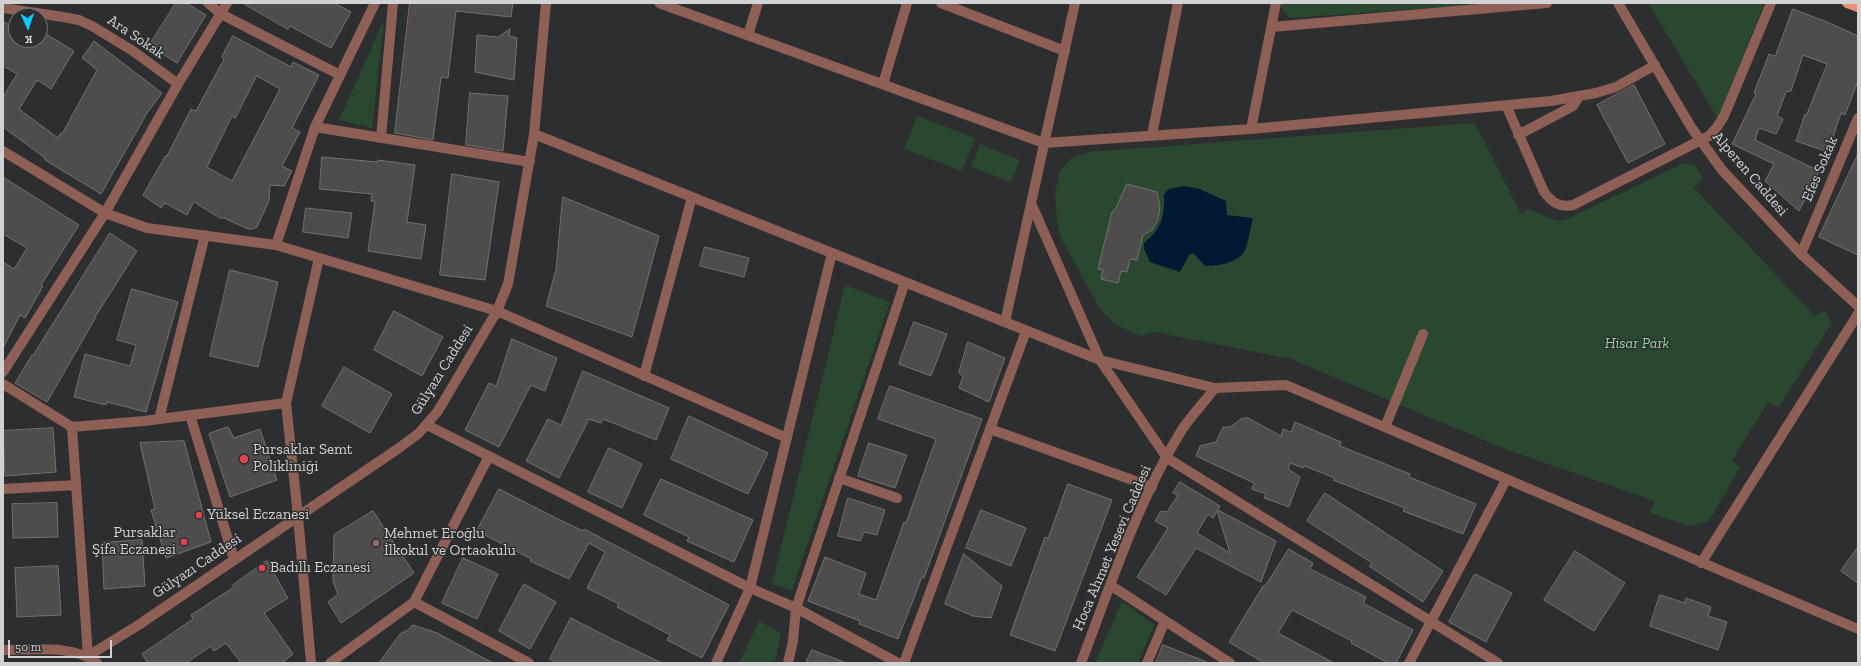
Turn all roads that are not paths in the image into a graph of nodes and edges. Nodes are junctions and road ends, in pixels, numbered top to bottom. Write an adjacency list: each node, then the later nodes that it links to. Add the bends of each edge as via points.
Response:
1 (208, 3): 20 (street)
2 (227, 3): 20 (street)
3 (375, 3): 25 (street)
4 (393, 3): 36 (street)
5 (546, 3): 33 (street, Gülyazı Caddesi)
6 (659, 3): 22 (street)
7 (758, 3): 22 (street)
8 (906, 3): 27 (street)
9 (941, 3): 23 (street)
10 (1075, 3): 23 (street)
11 (1178, 3): 34 (street)
12 (1276, 3): 21 (street)
13 (1542, 3): 14 (street); 21 (street)
14 (1546, 3)
15 (1618, 3): 24 (street, Alperen Caddesi)
16 (1772, 3): 37 (street, via 1724,116 1717,127)
17 (1847, 3): 18 (main road)
18 (1858, 7)
19 (3, 8): 26 (street, Ara Sokak, via 63,17 92,26 133,51)
20 (221, 14): 25 (street); 26 (street)
21 (1272, 27): 32 (street)
22 (748, 35): 27 (street)
23 (1065, 51): 38 (street)
24 (1655, 65): 28 (street, via 1616,87); 37 (street, Alperen Caddesi)
25 (340, 75): 31 (street)
26 (178, 84): 43 (street)
27 (883, 84): 38 (street)
28 (1579, 96): 29 (street); 35 (street, via 1572,106)
29 (1506, 105): 32 (street); 35 (street)
30 (1858, 118): 47 (street, Efes Sokak)
31 (315, 127): 36 (street); 45 (street)
32 (1251, 129): 34 (street)
33 (534, 134): 40 (street, Gülyazı Caddesi); 41 (street)
34 (1152, 135): 38 (street)
35 (1518, 135): 37 (street, via 1544,192 1550,200 1563,206 1578,203)
36 (381, 138): 40 (street)
37 (1701, 141): 47 (street, Alperen Caddesi, via 1722,170)
38 (1044, 144): 42 (street)
39 (3, 151): 43 (street)
40 (530, 162): 51 (street, Gülyazı Caddesi, via 508,284)
41 (692, 197): 46 (street); 58 (street)
42 (1031, 203): 53 (street); 56 (street)
43 (105, 213): 44 (street, via 147,228); 57 (street)
44 (204, 235): 45 (street); 63 (street)
45 (276, 245): 48 (street)
46 (832, 253): 49 (street); 68 (street)
47 (1801, 254): 50 (street, Alperen Caddesi)
48 (319, 258): 51 (street); 61 (street)
49 (905, 282): 53 (street); 71 (street)
50 (1858, 306)
51 (497, 311): 58 (street); 64 (street, Gülyazı Caddesi, via 438,411)
52 (1858, 314): 79 (street)
53 (1005, 322): 54 (street)
54 (1026, 330): 56 (street); 67 (street)
55 (1423, 334): 66 (street)
56 (1100, 360): 60 (street); 70 (street)
57 (3, 372)
58 (644, 376): 68 (street)
59 (3, 384): 65 (street)
60 (1216, 388): 66 (street, via 1286,385); 70 (street, Hoca Ahmet Yesevi Caddesi, via 1184,427)
61 (286, 403): 62 (street); 77 (street)
62 (190, 415): 63 (street); 78 (street)
63 (159, 419): 65 (street)
64 (427, 424): 69 (street); 77 (street, Gülyazı Caddesi, via 399,448)
65 (72, 427): 73 (street)
66 (1385, 427): 72 (street)
67 (990, 429): 74 (street); 96 (street)
68 (787, 438): 81 (street)
69 (489, 456): 81 (street); 82 (street)
70 (1167, 458): 74 (street, Hoca Ahmet Yesevi Caddesi); 85 (street)
71 (839, 478): 76 (street); 83 (street)
72 (1506, 480): 79 (street); 85 (street)
73 (76, 485): 75 (street); 88 (street)
74 (1152, 487): 80 (street, Hoca Ahmet Yesevi Caddesi)
75 (3, 489)
76 (897, 498)
77 (298, 516): 78 (street, Gülyazı Caddesi); 90 (street)
78 (234, 559): 88 (street, Gülyazı Caddesi, via 137,626)
79 (1701, 563): 86 (street)
80 (1110, 585): 84 (street); 97 (street, Hoca Ahmet Yesevi Caddesi)
81 (750, 588): 83 (street); 93 (street)
82 (414, 602): 91 (street); 92 (street)
83 (796, 608): 94 (street); 95 (street)
84 (1165, 621): 98 (street); 99 (street)
85 (1431, 621): 100 (street); 101 (street)
86 (1858, 629)
87 (3, 650): 88 (street, via 68,651)
88 (88, 656): 89 (street)
89 (97, 663)
90 (311, 663)
91 (330, 663)
92 (529, 663)
93 (716, 663)
94 (788, 663)
95 (898, 663)
96 (904, 663)
97 (1080, 663)
98 (1147, 663)
99 (1230, 663)
100 (1409, 663)
101 (1498, 663)

